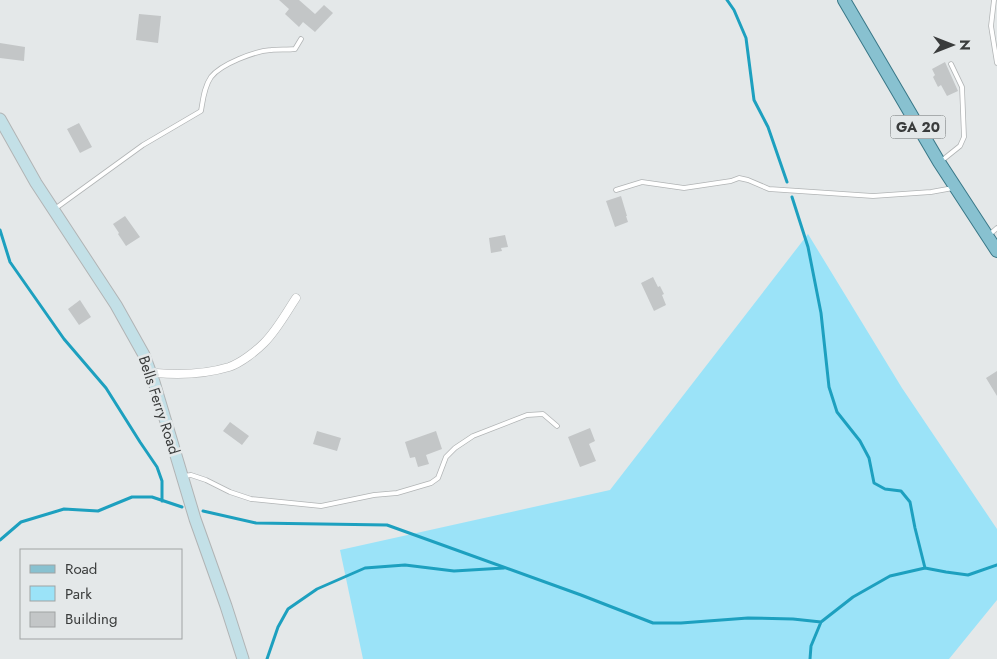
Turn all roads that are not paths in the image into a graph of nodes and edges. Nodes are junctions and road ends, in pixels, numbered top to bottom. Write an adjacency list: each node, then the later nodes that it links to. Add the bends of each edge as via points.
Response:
1 (844, 0): 7 (main road, GA 20)
2 (994, 0): 4 (lane, via 991,26)
3 (301, 39): 10 (lane, via 295,49 256,52 228,64 211,77 201,111 143,145)
4 (997, 63)
5 (951, 64): 7 (lane, via 962,87 964,137 960,146)
6 (0, 119): 10 (main road, Bells Ferry Road)
7 (939, 162): 8 (main road, GA 20)
8 (955, 187): 9 (lane, via 873,196 769,189 739,178 684,188 642,182); 11 (main road, GA 20)
9 (616, 190)
10 (53, 210): 14 (main road, Bells Ferry Road, via 116,305)
11 (992, 233): 12 (main road, GA 20)
12 (997, 251)
13 (296, 298): 14 (street, via 265,342 231,366 200,373)
14 (152, 375): 16 (main road, Bells Ferry Road)
15 (557, 426): 16 (lane, via 543,414 527,415 473,436 455,448 446,457 438,478 431,483 397,493 321,506 251,500 206,480 191,475)
16 (181, 476): 17 (main road, Bells Ferry Road)
17 (243, 659)

